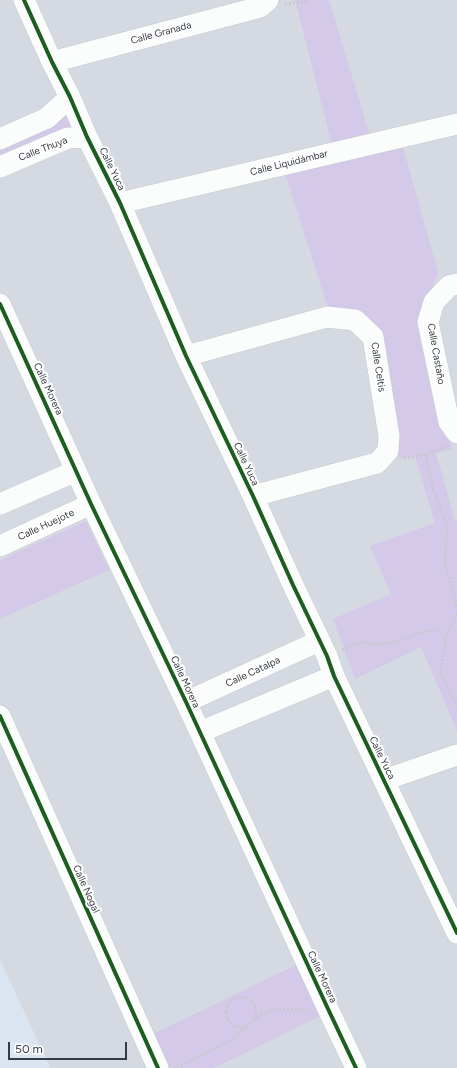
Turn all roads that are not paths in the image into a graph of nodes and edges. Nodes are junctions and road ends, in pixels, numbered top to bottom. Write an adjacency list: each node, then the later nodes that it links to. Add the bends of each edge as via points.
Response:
1 (24, 0): 3 (street, Calle Yuca)
2 (268, 0): 3 (street, Calle Granada, via 260,7)
3 (52, 62): 4 (street, Calle Yuca)
4 (70, 97): 6 (street, Calle Yuca); 7 (street, via 47,118)
5 (457, 124): 9 (street, Calle Liquidámbar)
6 (88, 137): 8 (street, Calle Thuya, via 68,138); 9 (street, Calle Yuca)
7 (0, 139)
8 (0, 167)
9 (120, 203): 12 (street, Calle Yuca)
10 (457, 284): 13 (street, Calle Castaño, via 449,286 434,302 428,322)
11 (0, 304): 14 (street, Calle Morera)
12 (186, 356): 15 (street, Calle Yuca); 15 (street, Calle Celtis, via 327,317 355,320 373,337 389,436 388,451 377,463)
13 (454, 440)
14 (76, 471): 16 (street); 17 (street, Calle Morera)
15 (253, 496): 19 (street, Calle Yuca)
16 (0, 504)
17 (91, 504): 18 (street, Calle Huejote); 21 (street, Calle Morera)
18 (0, 546)
19 (323, 648): 20 (street, Calle Yuca); 21 (street, Calle Catalpa)
20 (334, 676): 23 (street); 25 (street, Calle Yuca)
21 (186, 702): 23 (street, Calle Morera)
22 (0, 716): 27 (street, Calle Nogal)
23 (200, 732): 28 (street, Calle Morera)
24 (457, 755): 25 (street)
25 (384, 780): 26 (street, Calle Yuca)
26 (457, 933)
27 (158, 1068)
28 (356, 1068)

